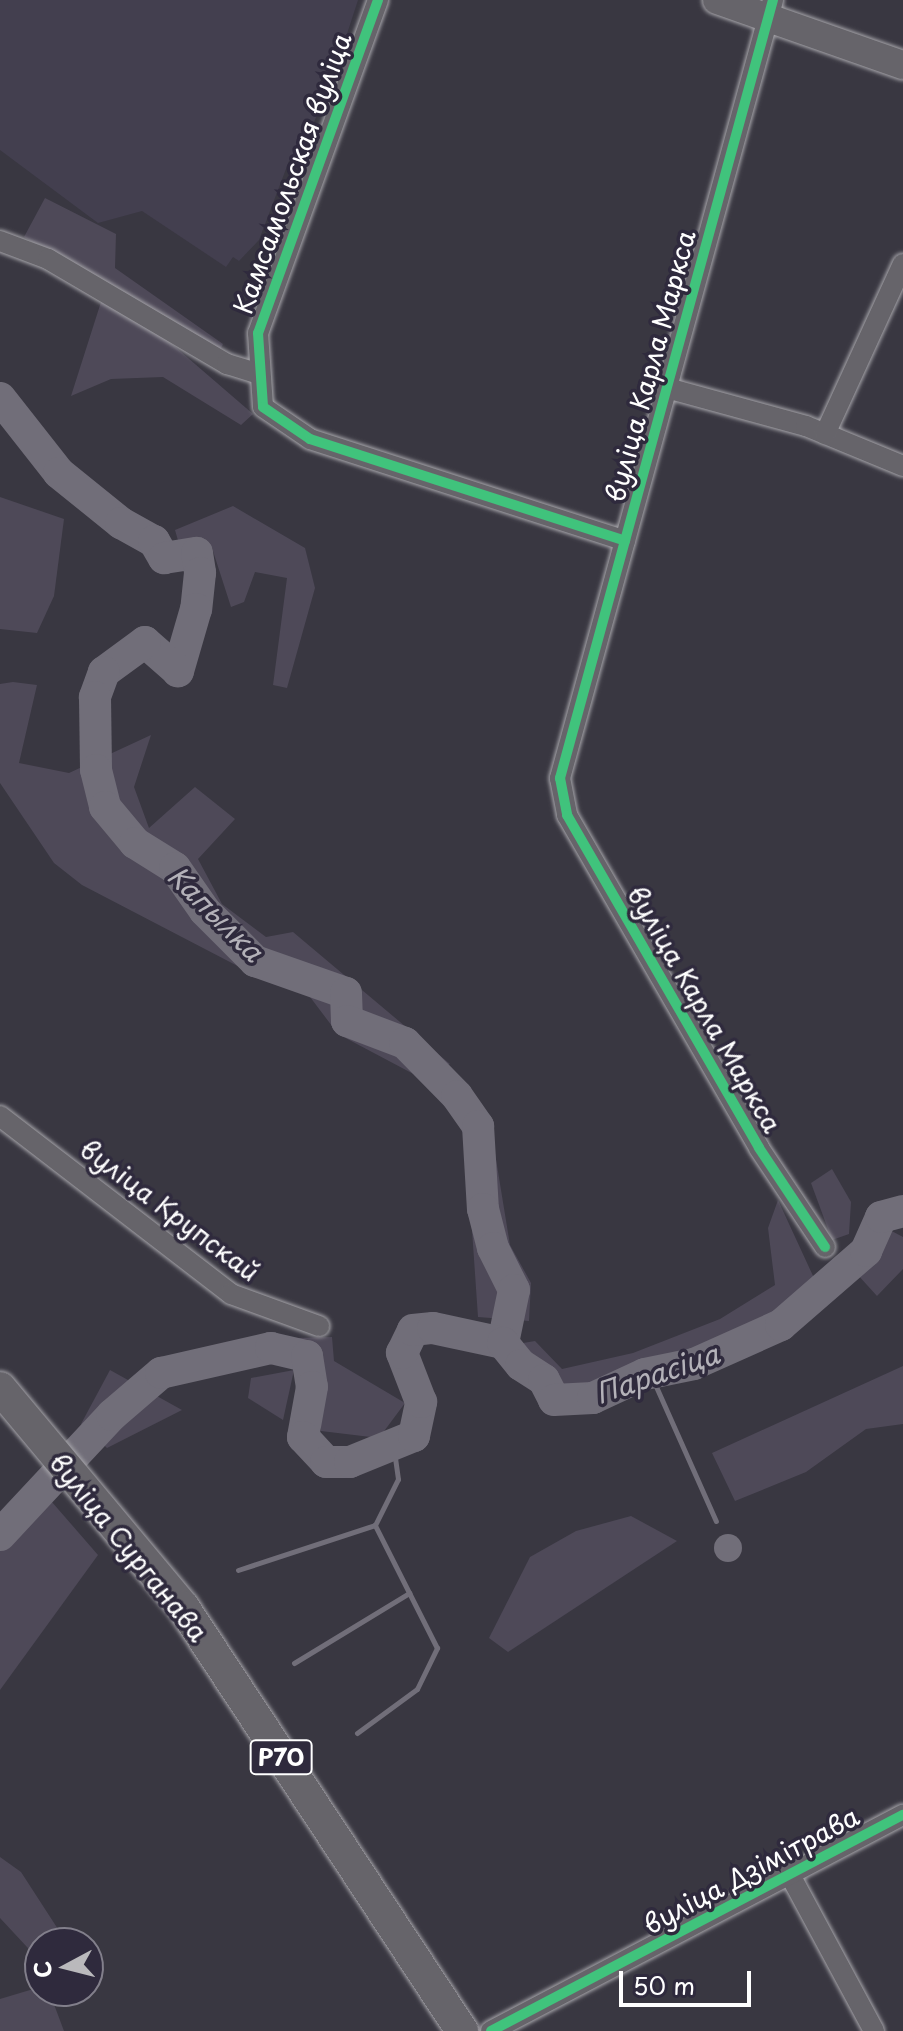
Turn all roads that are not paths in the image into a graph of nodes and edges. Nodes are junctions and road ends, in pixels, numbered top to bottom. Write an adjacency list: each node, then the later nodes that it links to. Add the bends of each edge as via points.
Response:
1 (378, 0): 7 (street, Камсамольская вуліца, via 274,280 258,333)
2 (717, 0): 3 (street)
3 (769, 10): 4 (street); 8 (street, вуліца Карла Маркса)
4 (903, 65)
5 (0, 241): 7 (street, via 48,259 215,358)
6 (903, 264): 9 (street)
7 (257, 373): 11 (street, Камсамольская вуліца, via 263,407 310,439)
8 (667, 388): 9 (street); 11 (street, вуліца Карла Маркса)
9 (825, 434): 10 (street)
10 (903, 466)
11 (625, 541): 13 (street, вуліца Карла Маркса, via 560,778 567,815 759,1148)
12 (0, 1116): 14 (street, вуліца Крупскай, via 231,1294)
13 (825, 1247)
14 (319, 1326)
15 (8, 1397): 18 (main road, вуліца Сурганава / Р70, via 183,1607)
16 (903, 1815): 17 (street, вуліца Дзімітрава)
17 (790, 1875): 19 (street, вуліца Дзімітрава); 20 (street)
18 (462, 2031)
19 (491, 2031)
20 (874, 2031)

